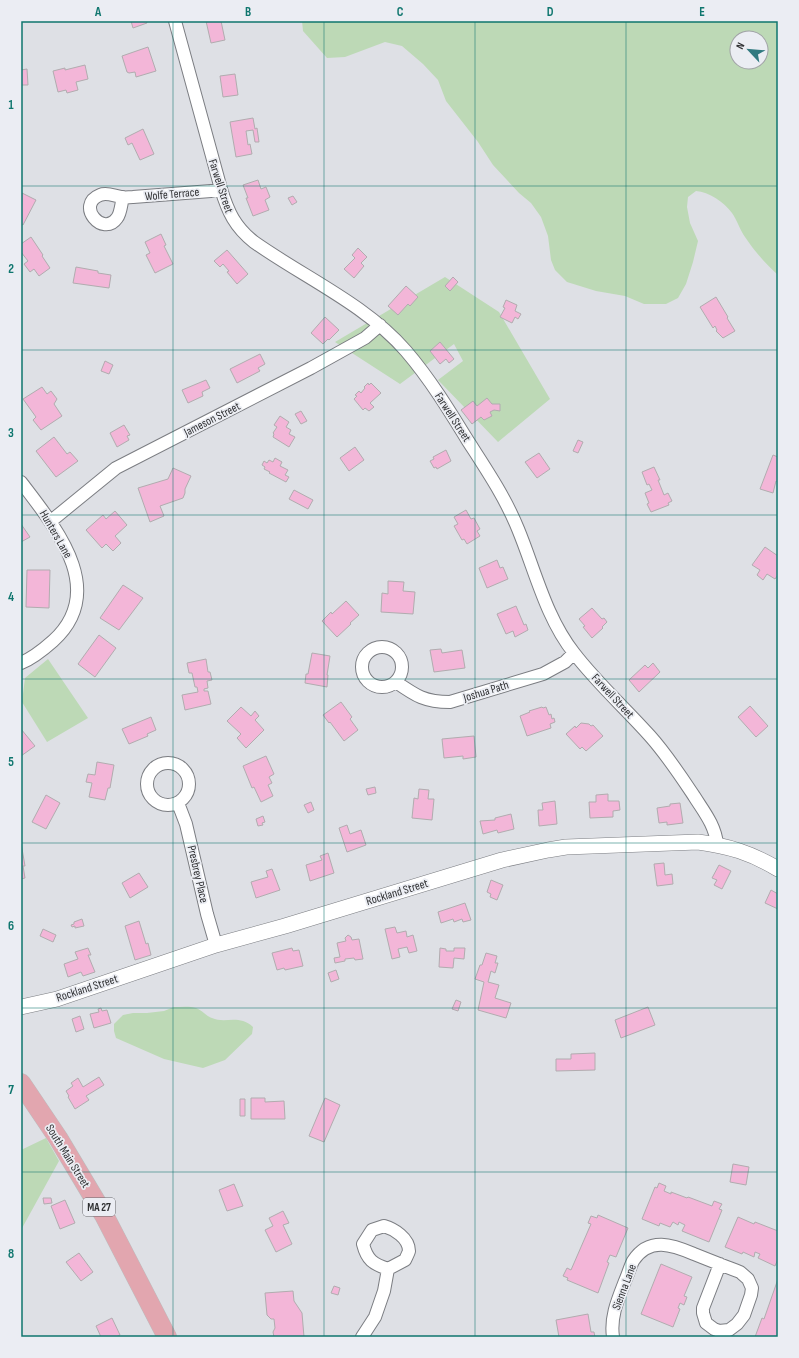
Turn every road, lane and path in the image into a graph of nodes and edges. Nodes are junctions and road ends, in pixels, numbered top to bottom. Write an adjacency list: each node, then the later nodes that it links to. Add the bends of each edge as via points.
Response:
1 (175, 21): 2 (street, Farwell Street)
2 (220, 189): 3 (street, Wolfe Terrace); 4 (street, Farwell Street, via 230,214 244,235 344,299)
3 (123, 197): 3 (street, Wolfe Terrace, via 109,194 94,198 90,209 94,220 104,224 118,218)
4 (380, 326): 6 (street, Jameson Street, via 365,338 311,368 116,468); 7 (street, Farwell Street, via 405,350 431,383 492,479 518,529 558,630)
5 (21, 482): 6 (street, Hunters Lane)
6 (51, 522): 8 (street, Hunters Lane, via 72,559 78,592 73,615 63,632)
7 (574, 653): 9 (street, Joshua Path, via 565,662 543,674 450,702 424,699); 11 (street, Farwell Street, via 669,760 711,822)
8 (21, 663)
9 (396, 682)
10 (178, 804): 13 (street, Presbrey Place, via 186,824)
11 (717, 844): 12 (street, Rockland Street, via 751,854); 13 (street, Rockland Street, via 684,842 548,850 476,867)
12 (778, 869)
13 (216, 945): 14 (street, Rockland Street, via 57,999)
14 (21, 1007)
15 (21, 1083): 18 (main road, South Main Street / MA 27, via 58,1138 104,1215)
16 (720, 1264): 16 (street, Sienna Lane, via 744,1275 752,1288 752,1295 740,1321 734,1328 724,1331 714,1329 706,1323 703,1314 704,1303); 20 (street, Sienna Lane, via 670,1245 658,1244 647,1248 631,1266 615,1308 612,1320)
17 (388, 1268): 19 (street, via 384,1291 375,1317)
18 (166, 1337)
19 (362, 1337)
20 (613, 1337)

